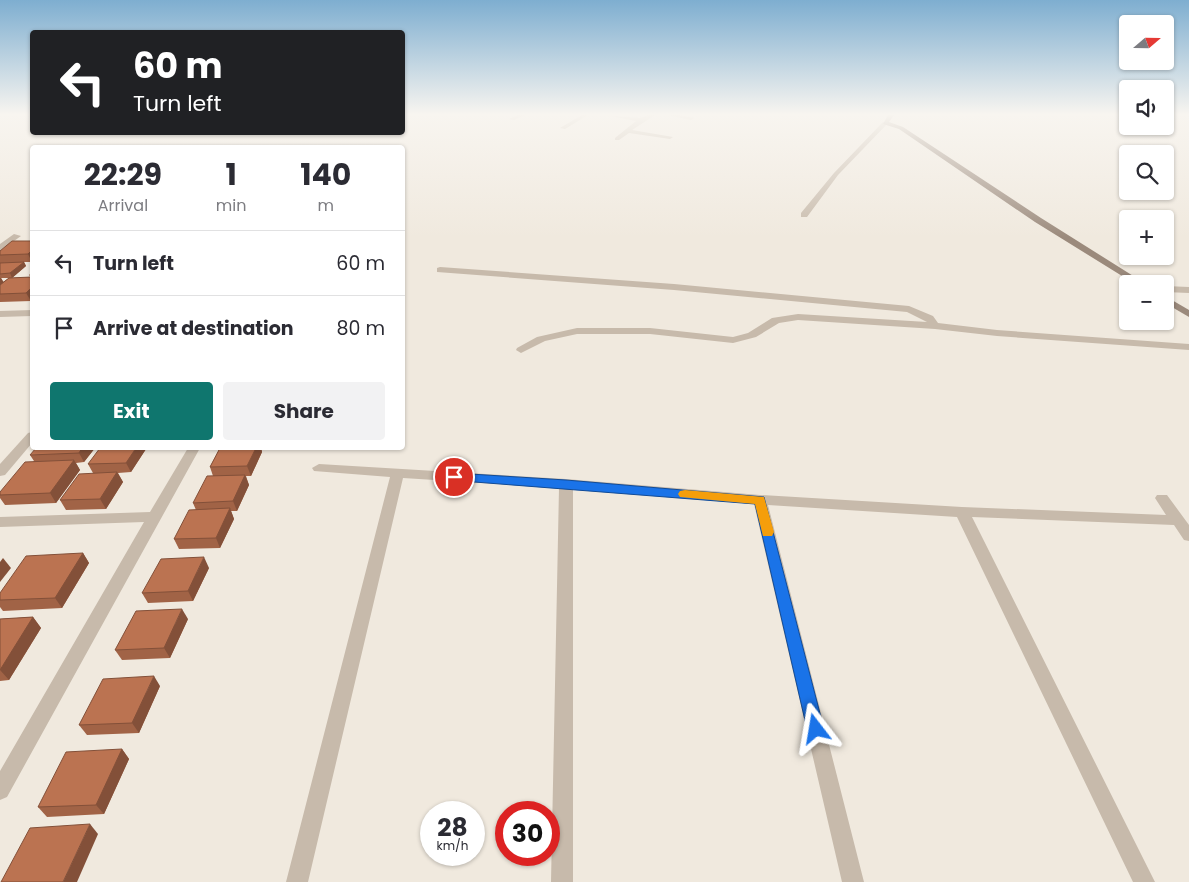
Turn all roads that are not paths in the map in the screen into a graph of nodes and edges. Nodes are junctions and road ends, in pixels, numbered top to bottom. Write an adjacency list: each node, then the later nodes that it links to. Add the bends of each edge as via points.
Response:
1 (853, 156): 3 (street)
2 (943, 156): 7 (street)
3 (804, 215)
4 (17, 236): 5 (street)
5 (0, 248)
6 (440, 270): 14 (street, via 664,285 909,309 929,318)
7 (1127, 275)
8 (1174, 289): 9 (street)
9 (1189, 290)
10 (1174, 304): 12 (street)
11 (30, 313): 13 (street)
12 (1189, 314)
13 (2, 316)
14 (935, 326): 15 (street); 16 (street, via 798,317 776,320 752,335 733,340 650,331 577,331 557,334)
15 (1189, 347)
16 (522, 350)
17 (30, 438): 20 (street)
18 (193, 450): 26 (street)
19 (319, 468): 21 (street)
20 (0, 472)
21 (397, 474): 22 (street); 31 (street)
22 (566, 484): 24 (street); 32 (street)
23 (1162, 498): 27 (street)
24 (760, 500): 25 (street); 33 (street)
25 (962, 512): 27 (street); 34 (street)
26 (155, 517): 28 (street); 30 (street)
27 (1177, 520): 29 (street)
28 (0, 522)
29 (1189, 536)
30 (0, 790)
31 (297, 882)
32 (562, 882)
33 (853, 882)
34 (1144, 882)

